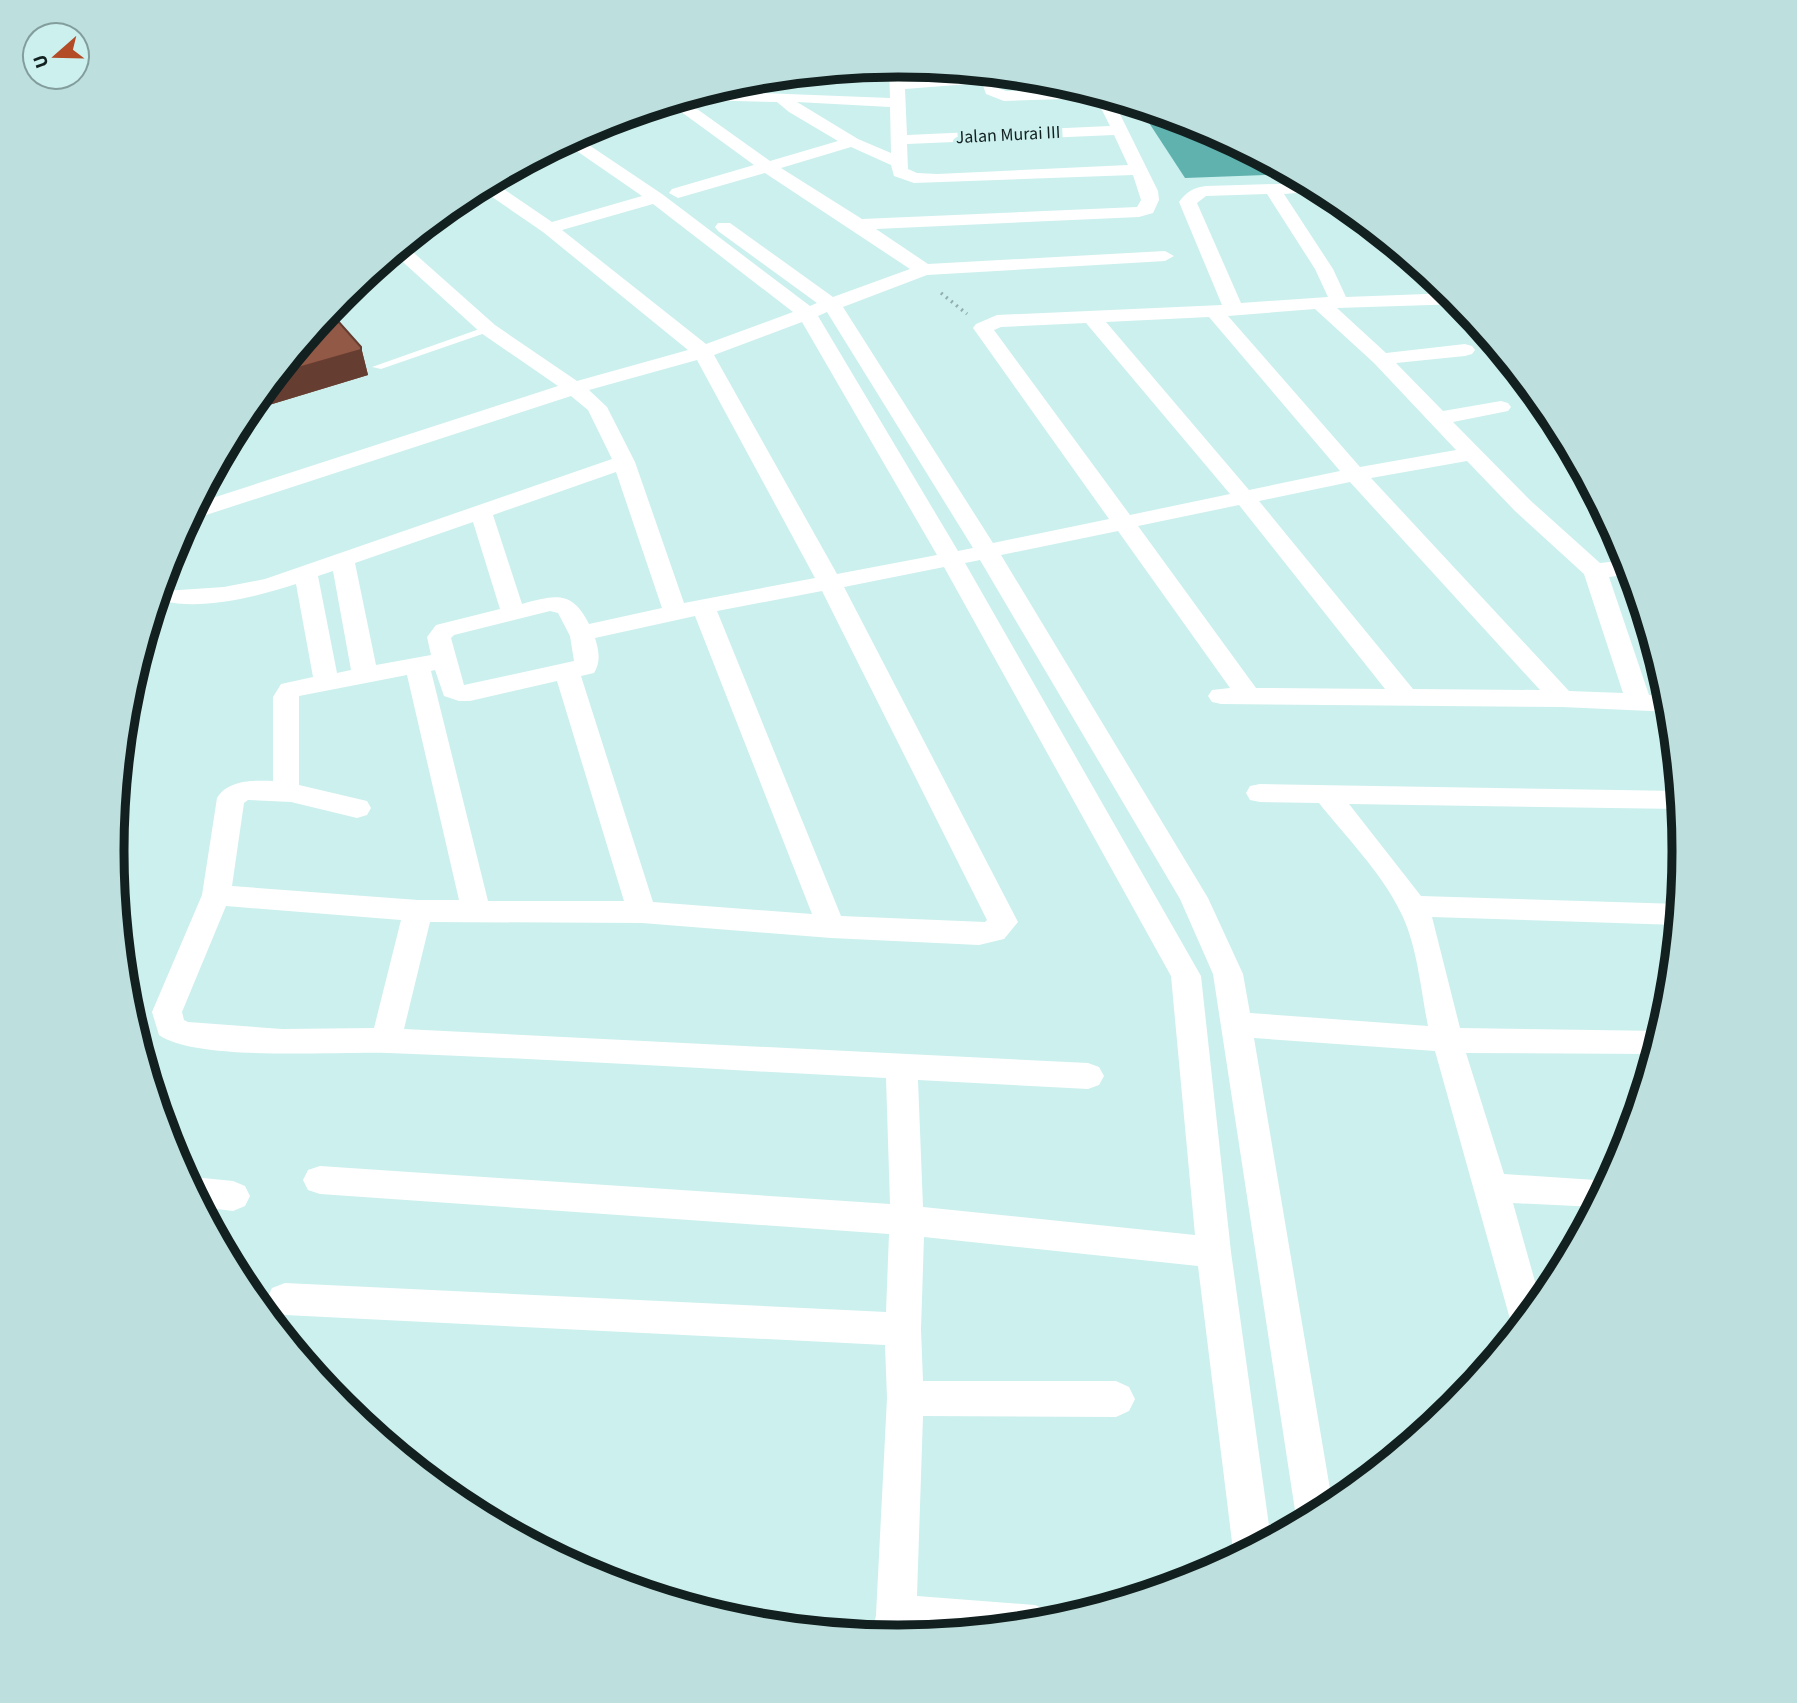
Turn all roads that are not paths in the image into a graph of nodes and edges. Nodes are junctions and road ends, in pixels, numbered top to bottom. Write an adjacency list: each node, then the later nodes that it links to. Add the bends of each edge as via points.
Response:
1 (897, 77): 4 (street)
2 (966, 81): 4 (street)
3 (990, 83): 5 (street, via 991,91 1004,96)
4 (898, 94): 7 (street); 12 (street)
5 (1060, 94)
6 (730, 96): 7 (street)
7 (781, 97): 13 (street)
8 (1108, 106): 10 (street)
9 (685, 107): 16 (street)
10 (1119, 130): 12 (street, Jalan Murai III); 17 (street)
11 (597, 138): 18 (street, via 609,143)
12 (898, 140): 15 (street)
13 (852, 142): 15 (street); 16 (street)
14 (580, 146): 18 (street)
15 (897, 161): 17 (street, via 900,172 914,178)
16 (766, 166): 18 (street); 22 (street)
17 (1138, 170): 22 (street, via 1150,200 1147,209 1139,212)
18 (654, 187): 23 (street); 29 (street); 31 (street)
19 (1299, 189): 20 (street)
20 (1273, 190): 28 (street, via 1324,269); 30 (street, via 1206,191 1196,193 1188,202)
21 (495, 191): 23 (street)
22 (858, 223): 26 (street)
23 (549, 228): 35 (street)
24 (405, 255): 33 (street)
25 (1165, 256): 26 (street)
26 (915, 273): 29 (street)
27 (1437, 296): 28 (street)
28 (1330, 303): 30 (street); 36 (street)
29 (832, 305): 31 (street); 48 (street)
30 (1224, 310): 32 (street); 43 (street)
31 (807, 313): 35 (street); 49 (street)
32 (1091, 316): 44 (street); 47 (street, via 997,321 983,328)
33 (488, 329): 37 (lane); 38 (street)
34 (1465, 350): 36 (street)
35 (703, 352): 38 (street); 54 (street)
36 (1381, 359): 40 (street)
37 (377, 367)
38 (574, 388): 42 (street, via 597,407); 45 (street)
39 (1501, 407): 40 (street)
40 (1439, 418): 41 (street)
41 (1472, 454): 43 (street); 52 (street)
42 (624, 463): 46 (street); 57 (street)
43 (1355, 474): 44 (street); 68 (street)
44 (1244, 497): 47 (street); 67 (street)
45 (205, 508)
46 (481, 513): 50 (street); 58 (street)
47 (1124, 522): 48 (street); 66 (street)
48 (987, 552): 49 (street); 83 (street, via 1194,898)
49 (951, 559): 54 (street); 84 (street)
50 (344, 561): 53 (street); 63 (street)
51 (1619, 568): 52 (street)
52 (1595, 571): 69 (street)
53 (306, 574): 55 (street, via 224,594); 64 (street)
54 (830, 583): 56 (street); 82 (street, via 1003,922 994,931 979,934)
55 (173, 596)
56 (704, 608): 57 (street); 82 (street)
57 (675, 612): 59 (street)
58 (513, 613): 59 (street, via 560,604 568,609); 60 (street, via 445,630 439,637)
59 (581, 634): 62 (street, via 587,662)
60 (443, 661): 61 (street); 62 (street, via 453,690 459,693)
61 (417, 665): 63 (street); 79 (street)
62 (567, 673): 80 (street)
63 (365, 675): 64 (street)
64 (326, 682): 71 (street, via 290,690 286,697)
65 (1222, 696): 66 (street)
66 (1249, 696): 67 (street)
67 (1407, 699): 68 (street)
68 (1562, 699): 69 (street)
69 (1639, 703): 70 (street)
70 (1659, 704)
71 (286, 790): 75 (street); 76 (street, via 241,792 231,798)
72 (1260, 793): 73 (street)
73 (1327, 795): 74 (street); 77 (street)
74 (1671, 800)
75 (357, 808)
76 (216, 895): 78 (street); 87 (street, via 167,1012 170,1026 193,1035)
77 (1413, 906): 81 (street); 86 (street)
78 (418, 911): 79 (street); 87 (street)
79 (476, 912): 80 (street)
80 (642, 912): 82 (street)
81 (1670, 914)
82 (831, 927)
83 (1228, 974): 84 (street); 85 (street)
84 (1186, 976): 97 (street)
85 (1237, 1024): 86 (street); 103 (street)
86 (1447, 1040): 88 (street); 92 (street)
87 (386, 1041): 89 (street)
88 (1649, 1042)
89 (902, 1068): 90 (street); 96 (street)
90 (1088, 1076)
91 (320, 1180): 96 (street)
92 (1492, 1188): 94 (street); 99 (street)
93 (204, 1193): 95 (street)
94 (1594, 1193)
95 (233, 1196)
96 (907, 1220): 97 (street); 100 (street)
97 (1214, 1252): 104 (street)
98 (285, 1299): 100 (street)
99 (1525, 1307)
100 (903, 1329): 101 (street)
101 (905, 1398): 102 (street); 105 (street)
102 (1116, 1399)
103 (1313, 1505)
104 (1252, 1540)
105 (894, 1626)

